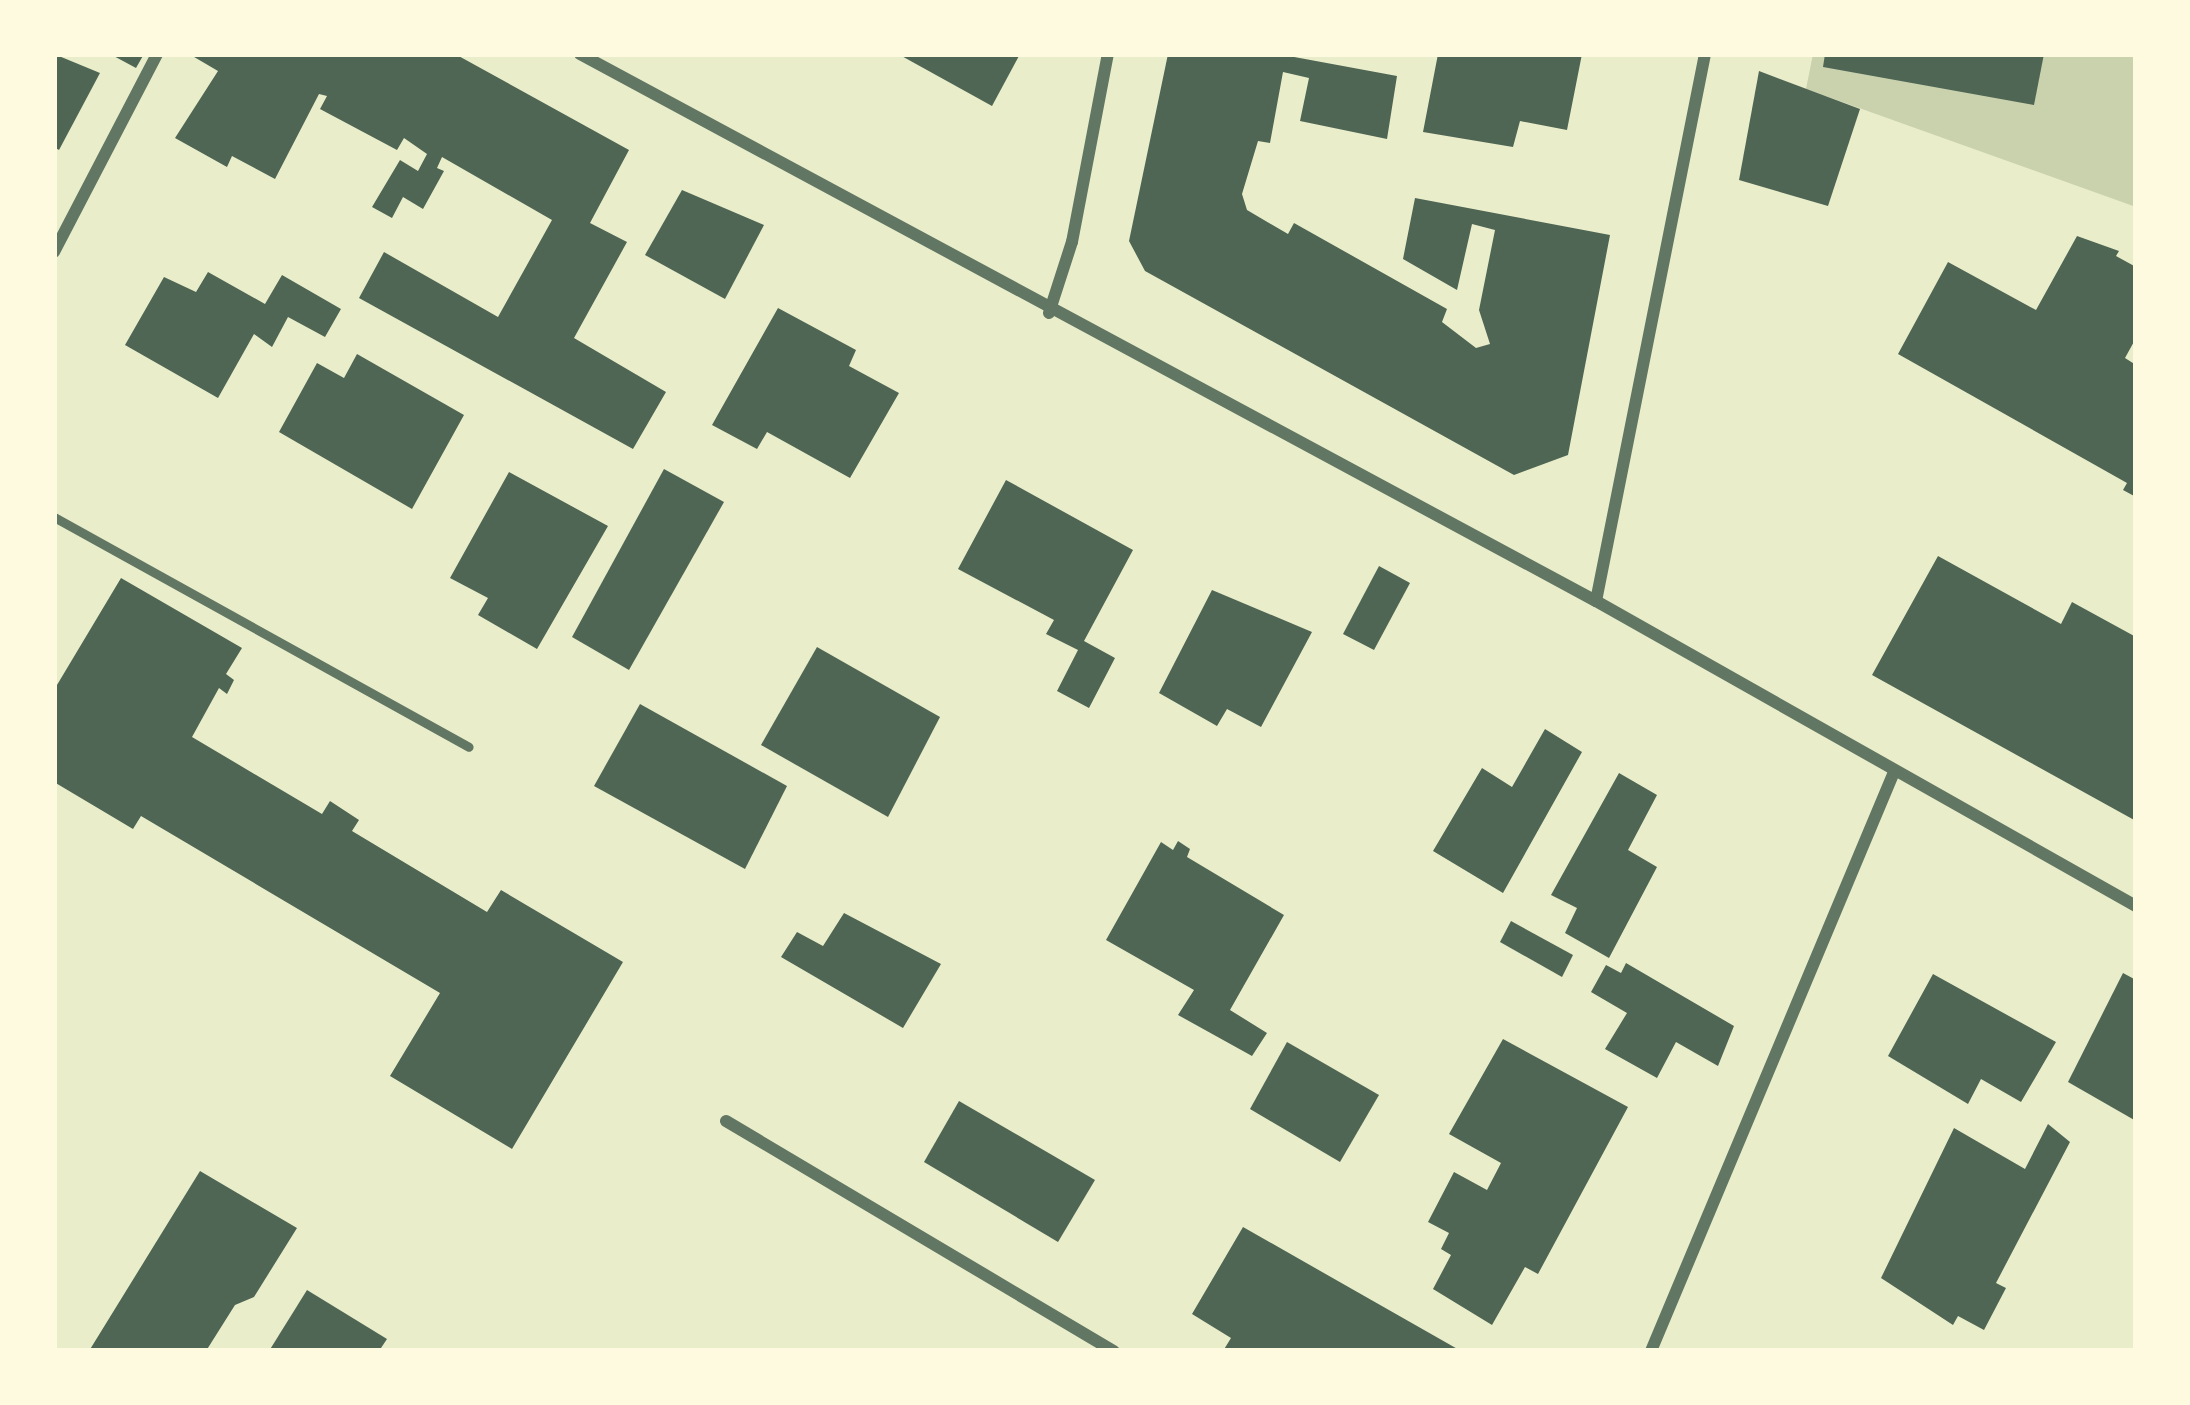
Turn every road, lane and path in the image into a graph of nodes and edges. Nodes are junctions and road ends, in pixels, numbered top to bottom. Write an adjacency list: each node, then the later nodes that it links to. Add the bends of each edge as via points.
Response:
1 (157, 54): 5 (street)
2 (580, 54): 6 (street)
3 (1108, 54): 6 (street, via 1072,242)
4 (1705, 54): 8 (street)
5 (54, 252)
6 (1049, 313): 8 (street)
7 (54, 517): 9 (lane)
8 (1596, 601): 10 (street)
9 (470, 747)
10 (1894, 772): 11 (street); 14 (street)
11 (2136, 906)
12 (726, 1121): 13 (street)
13 (1114, 1351)
14 (1651, 1351)

